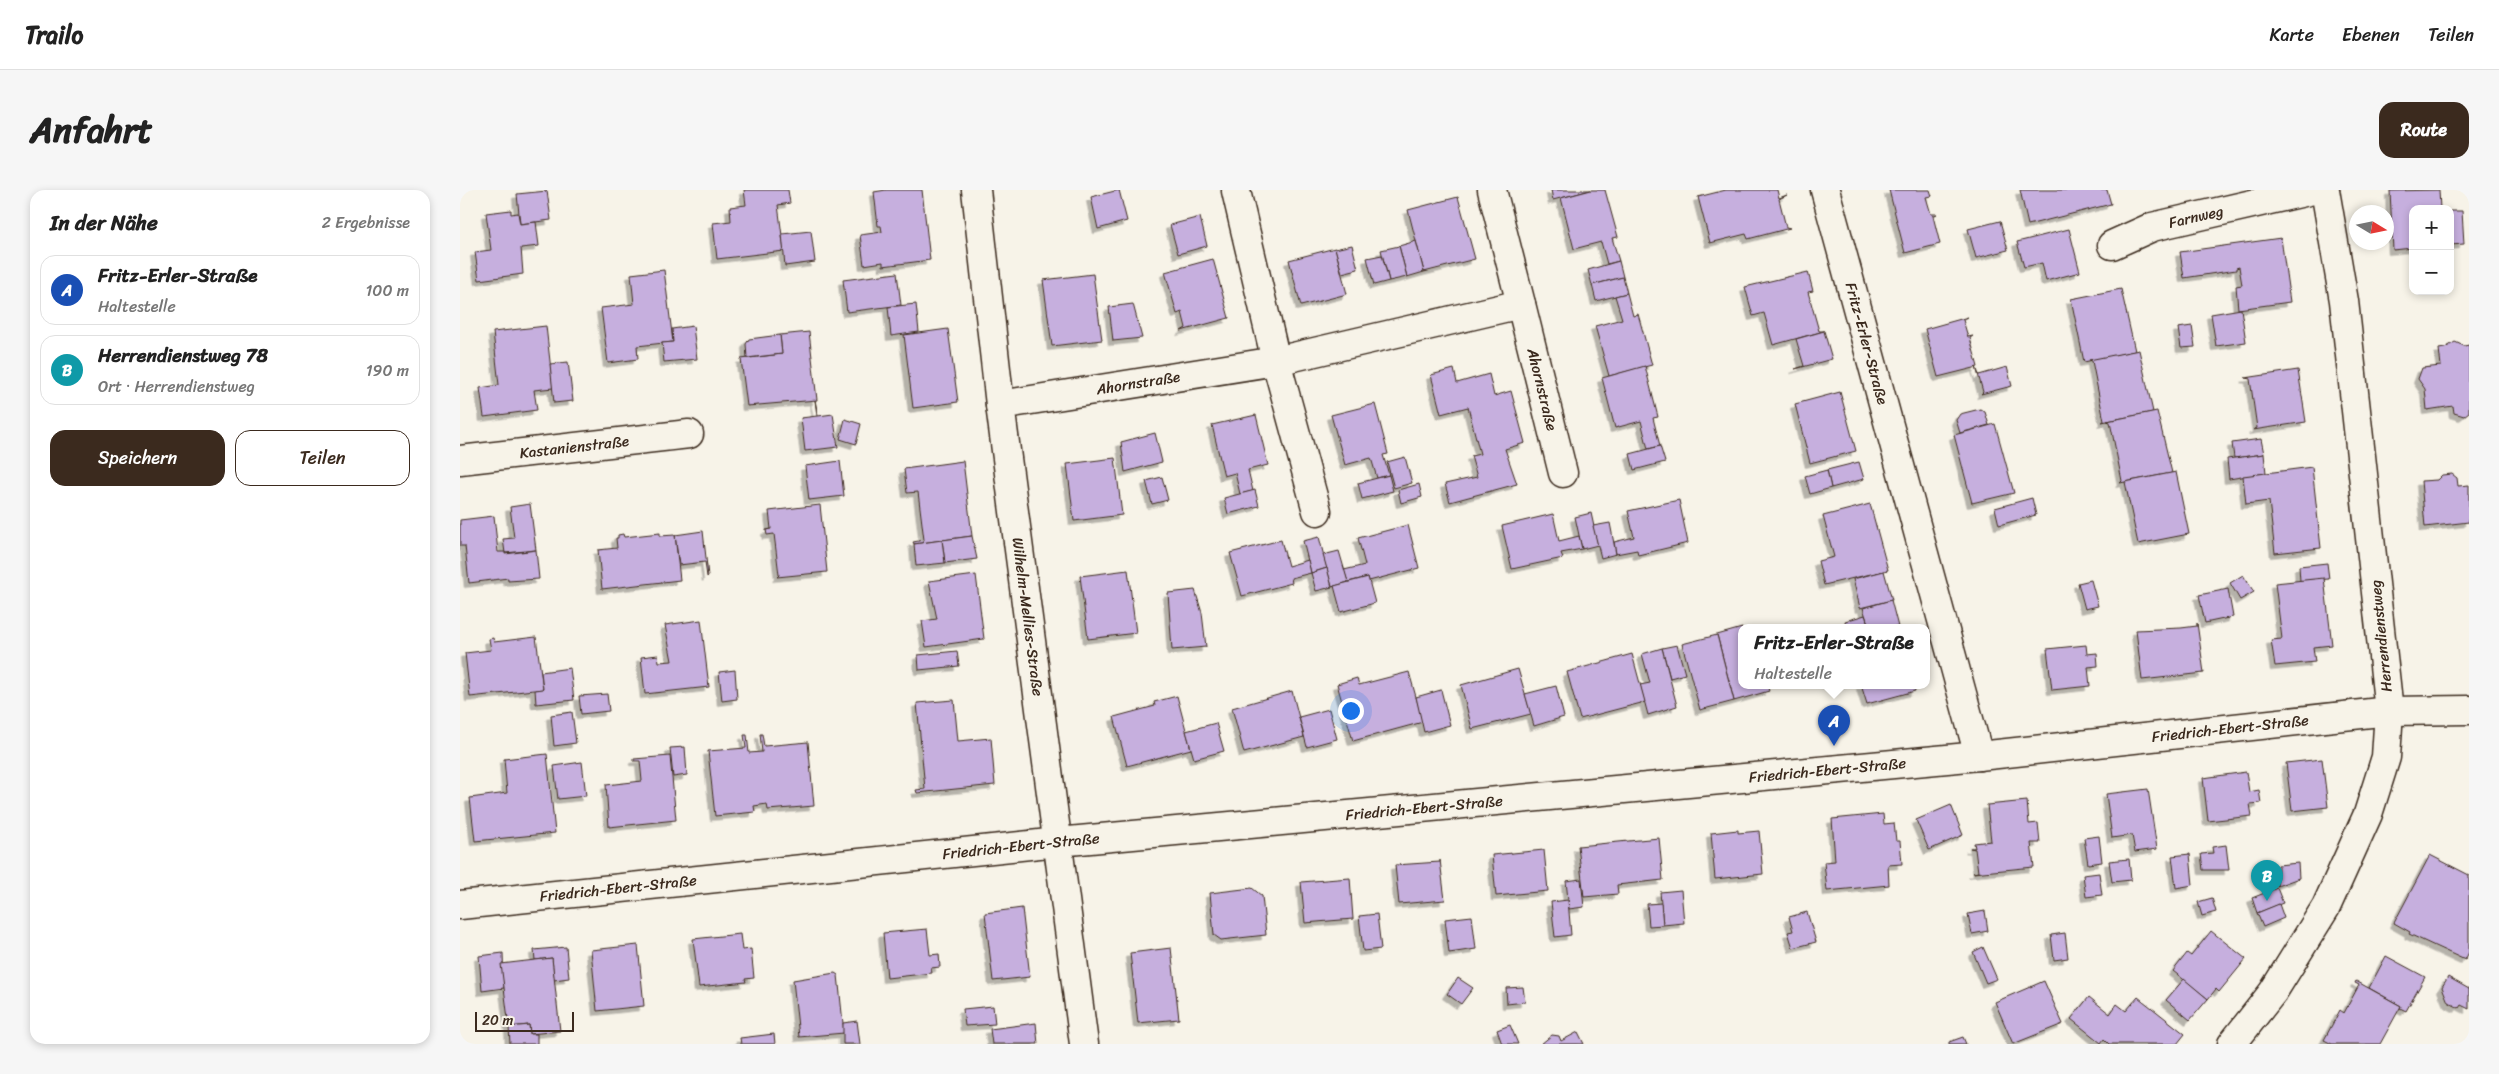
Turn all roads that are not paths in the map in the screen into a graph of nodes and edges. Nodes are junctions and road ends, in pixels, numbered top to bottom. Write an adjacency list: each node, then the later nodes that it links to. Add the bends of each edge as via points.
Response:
1 (976, 190): 10 (street, Wilhelm-Mellies-Straße)
2 (1492, 190): 8 (street, Ahornstraße)
3 (1825, 190): 17 (street, Fritz-Erler-Straße)
4 (2313, 190): 7 (street, Farnweg, via 2152,227)
5 (2325, 190): 16 (street, Herrendienstweg, via 2344,301)
6 (1236, 192): 9 (street)
7 (2112, 245)
8 (1520, 304): 9 (street, Ahornstraße); 13 (street, Ahornstraße)
9 (1276, 361): 10 (street, Ahornstraße); 14 (street)
10 (1000, 405): 18 (street, Wilhelm-Mellies-Straße)
11 (689, 434): 12 (street, Kastanienstraße)
12 (460, 460)
13 (1563, 473)
14 (1317, 511)
15 (2469, 710): 16 (street, Friedrich-Ebert-Straße)
16 (2389, 711): 17 (street, Friedrich-Ebert-Straße); 21 (street, Herrendienstweg, via 2386,758 2368,814 2326,907 2272,992)
17 (1980, 756): 18 (street, Friedrich-Ebert-Straße)
18 (1058, 842): 19 (street, Friedrich-Ebert-Straße); 20 (street, Wilhelm-Mellies-Straße)
19 (460, 905)
20 (1084, 1044)
21 (2232, 1044)

